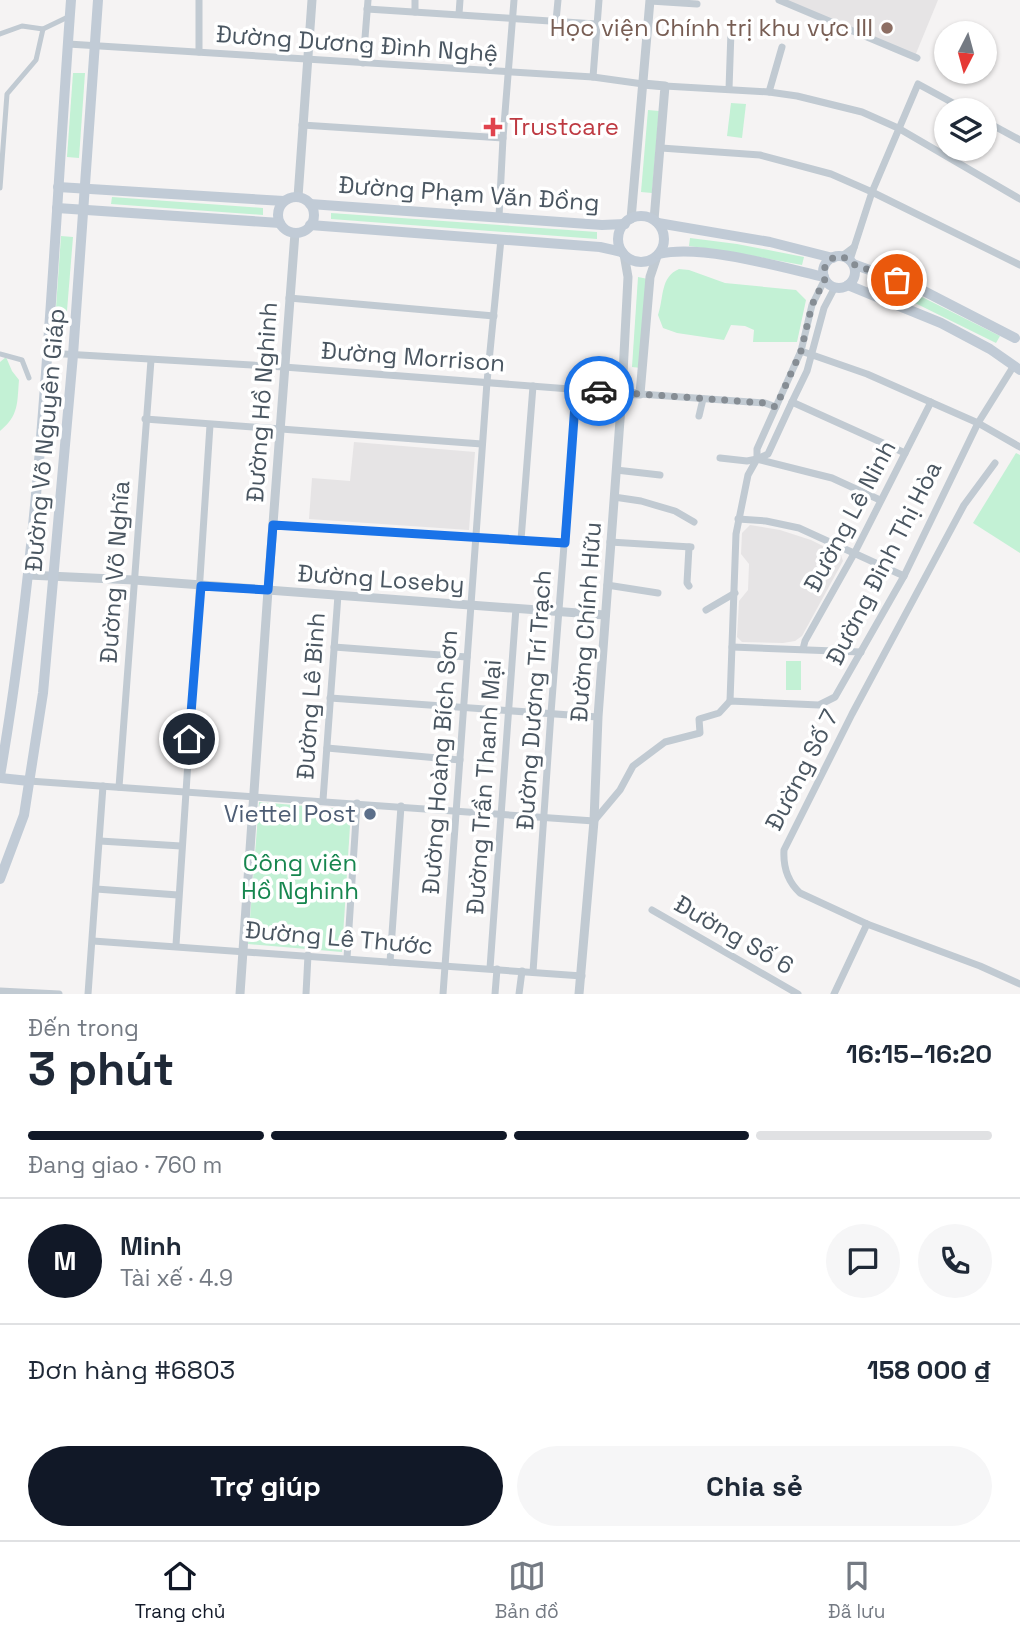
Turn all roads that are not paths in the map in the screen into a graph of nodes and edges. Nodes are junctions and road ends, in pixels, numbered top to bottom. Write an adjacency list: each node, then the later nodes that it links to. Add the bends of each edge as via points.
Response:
1 (71, 0): 17 (main road, Đường Võ Nguyên Giáp)
2 (99, 0): 25 (main road, Đường Võ Nguyên Giáp)
3 (199, 0): 27 (street)
4 (312, 0): 29 (street)
5 (368, 0): 14 (street)
6 (415, 0): 15 (street)
7 (460, 0): 16 (street)
8 (514, 0): 18 (street)
9 (558, 0): 19 (street)
10 (599, 0): 20 (street)
11 (779, 0): 28 (street)
12 (650, 1): 13 (street); 33 (street)
13 (697, 4)
14 (367, 9): 15 (street); 30 (street)
15 (415, 12): 16 (street)
16 (459, 14): 18 (street)
17 (70, 16): 21 (street); 24 (main road, Đường Võ Nguyên Giáp)
18 (513, 18): 19 (street); 31 (street)
19 (556, 21): 20 (street)
20 (596, 24): 32 (street)
21 (43, 29): 23 (street, via 22,26); 45 (street, via 36,60 6,94)
22 (731, 31): 35 (street)
23 (0, 34)
24 (68, 44): 25 (street, Đường Dương Đình Nghệ); 44 (main road, Đường Võ Nguyên Giáp)
25 (95, 46): 27 (street, Đường Dương Đình Nghệ); 46 (main road, Đường Võ Nguyên Giáp)
26 (782, 47): 36 (street)
27 (199, 52): 29 (street, Đường Dương Đình Nghệ)
28 (917, 58)
29 (307, 60): 30 (street, Đường Dương Đình Nghệ); 38 (street)
30 (363, 63): 31 (street, Đường Dương Đình Nghệ)
31 (508, 74): 32 (street, Đường Dương Đình Nghệ); 41 (street)
32 (593, 77): 33 (street, Đường Dương Đình Nghệ)
33 (643, 84): 34 (street); 55 (street)
34 (665, 86): 35 (street); 43 (street)
35 (729, 89): 36 (street)
36 (769, 92): 39 (street, via 862,112)
37 (944, 98): 39 (street, via 918,84)
38 (302, 125): 41 (street); 48 (street)
39 (898, 128): 47 (street); 49 (street)
40 (997, 128): 42 (street)
41 (503, 138): 54 (street)
42 (1020, 140)
43 (661, 148): 47 (street, via 760,155 831,174); 56 (street)
44 (58, 187): 46 (main road); 52 (main road, Đường Võ Nguyên Giáp)
45 (0, 188)
46 (85, 188): 50 (main road); 53 (main road, Đường Võ Nguyên Giáp)
47 (872, 192): 63 (street, via 855,247); 64 (street)
48 (298, 197): 50 (main road); 51 (main road)
49 (1020, 199)
50 (284, 201): 57 (main road)
51 (310, 204): 54 (main road, Đường Phạm Văn Đồng); 58 (main road)
52 (57, 208): 53 (main road); 72 (main road, Đường Võ Nguyên Giáp)
53 (83, 210): 57 (main road); 75 (main road, Đường Võ Nguyên Giáp)
54 (499, 217): 55 (main road, Đường Phạm Văn Đồng, via 607,225)
55 (628, 221): 56 (main road, via 642,216); 61 (main road, via 619,234)
56 (656, 222): 62 (main road, via 664,238); 63 (main road)
57 (280, 223): 59 (main road)
58 (310, 225): 59 (main road); 60 (main road, Đường Phạm Văn Đồng)
59 (295, 233): 68 (street, Đường Hồ Nghinh)
60 (501, 239): 61 (main road, Đường Phạm Văn Đồng); 69 (street, Đường Hoàng Bích Sơn)
61 (623, 253): 62 (main road, via 640,262); 83 (street, Đường Chính Hữu, via 628,277)
62 (658, 255): 65 (main road, via 676,251 710,254); 84 (street, via 650,277)
63 (844, 260): 65 (main road, via 825,265); 66 (main road, via 855,276); 70 (main road, via 916,287)
64 (1020, 265)
65 (825, 278): 67 (main road); 71 (street, via 812,305)
66 (848, 285): 67 (main road); 77 (main road, via 941,323)
67 (835, 287): 73 (street)
68 (289, 298): 69 (street); 78 (street, Đường Hồ Nghinh)
69 (494, 316): 80 (street, Đường Hoàng Bích Sơn)
70 (1017, 338): 77 (main road, via 1004,346)
71 (801, 351): 73 (street); 88 (street)
72 (47, 353): 75 (street, Đường Morrison); 112 (main road, Đường Võ Nguyên Giáp)
73 (812, 353): 86 (street); 87 (street)
74 (0, 354): 79 (street, via 22,360)
75 (74, 355): 76 (street, Đường Morrison); 113 (main road, Đường Võ Nguyên Giáp)
76 (151, 360): 78 (street, Đường Morrison); 90 (street, Đường Võ Nghĩa)
77 (1012, 365): 91 (street, Đường Đinh Thị Hòa)
78 (285, 367): 80 (street, Đường Morrison); 93 (street, Đường Hồ Nghinh)
79 (29, 378)
80 (486, 382): 81 (street, Đường Morrison); 94 (street, Đường Hoàng Bích Sơn)
81 (533, 386): 82 (street, Đường Morrison); 108 (street)
82 (576, 390): 83 (street, Đường Morrison); 110 (street, Đường Dương Trí Trạch)
83 (622, 393): 84 (street, Đường Morrison); 100 (street, Đường Chính Hữu)
84 (640, 394): 85 (street, Đường Morrison)
85 (703, 399): 88 (street, Đường Morrison); 89 (street)
86 (792, 402): 96 (street); 98 (street, via 768,454)
87 (932, 402): 91 (street); 96 (street, Đường Lê Ninh)
88 (776, 407): 98 (street)
89 (699, 416)
90 (145, 419): 92 (street); 115 (street, Đường Võ Nghĩa)
91 (978, 423): 95 (street); 114 (street, Đường Đinh Thị Hòa)
92 (210, 425): 93 (street); 117 (street)
93 (280, 430): 94 (street); 106 (street, Đường Hồ Nghinh)
94 (482, 444): 107 (street, Đường Hoàng Bích Sơn)
95 (1020, 447)
96 (905, 453): 103 (street, Đường Lê Ninh)
97 (720, 458): 98 (street)
98 (757, 459): 103 (street, via 831,478); 104 (street, via 748,475)
99 (995, 463): 161 (street, Đường Số 7, via 958,516 784,850 786,873 800,893)
100 (616, 470): 101 (street); 102 (street, Đường Chính Hữu)
101 (660, 475)
102 (614, 498): 105 (street, via 675,511); 109 (street, Đường Chính Hữu)
103 (880, 500): 111 (street, Đường Lê Ninh)
104 (738, 519): 111 (street, via 799,528); 121 (street)
105 (694, 522)
106 (273, 525): 107 (street); 119 (street, Đường Hồ Nghinh)
107 (477, 537): 108 (street); 123 (street, Đường Hoàng Bích Sơn)
108 (522, 540): 110 (street)
109 (610, 542): 116 (street, Đường Chính Hữu); 118 (street, via 690,547)
110 (565, 543): 126 (street, Đường Dương Trí Trạch)
111 (855, 552): 114 (street); 130 (street, Đường Lê Ninh)
112 (28, 575): 113 (street, Đường Loseby); 139 (main road, Đường Võ Nguyên Giáp)
113 (55, 576): 115 (street, Đường Loseby); 143 (main road, Đường Võ Nguyên Giáp)
114 (904, 576): 131 (street, Đường Đinh Thị Hòa)
115 (134, 580): 117 (street, Đường Loseby); 145 (street, Đường Võ Nghĩa)
116 (607, 585): 120 (street); 127 (street, Đường Chính Hữu)
117 (201, 586): 119 (street, Đường Loseby); 146 (street)
118 (689, 586)
119 (268, 590): 122 (street, Đường Loseby); 147 (street, Đường Hồ Nghinh)
120 (658, 593)
121 (735, 593): 125 (street); 129 (street)
122 (338, 595): 123 (street, Đường Loseby); 128 (street, Đường Lê Binh)
123 (471, 605): 124 (street, Đường Loseby); 132 (street, Đường Hoàng Bích Sơn)
124 (516, 608): 126 (street, Đường Loseby); 136 (street, Đường Trần Thanh Mại)
125 (706, 610)
126 (560, 611): 127 (street, Đường Loseby); 137 (street, Đường Dương Trí Trạch)
127 (605, 615): 138 (street, Đường Chính Hữu)
128 (334, 647): 132 (street); 133 (street, Đường Lê Binh)
129 (732, 647): 130 (street); 134 (street)
130 (803, 649): 131 (street)
131 (861, 652): 134 (street, Đường Đinh Thị Hòa, via 835,697 819,705)
132 (467, 657): 135 (street, Đường Hoàng Bích Sơn)
133 (330, 698): 135 (street); 140 (street, Đường Lê Binh)
134 (730, 701): 154 (street, via 719,713 699,719 700,733 665,742 633,766)
135 (464, 706): 136 (street); 141 (street, Đường Hoàng Bích Sơn)
136 (510, 710): 137 (street); 152 (street, Đường Trần Thanh Mại)
137 (551, 713): 138 (street); 153 (street, Đường Dương Trí Trạch)
138 (598, 717): 154 (street, Đường Chính Hữu)
139 (3, 736): 142 (main road, Đường Võ Nguyên Giáp)
140 (327, 748): 141 (street); 148 (street, Đường Lê Binh)
141 (460, 760): 151 (street, Đường Hoàng Bích Sơn)
142 (0, 777): 143 (main road)
143 (29, 781): 144 (street); 157 (main road, Đường Võ Nguyên Giáp, via 24,815)
144 (103, 786): 145 (street); 155 (street)
145 (119, 787): 146 (street)
146 (185, 791): 147 (street); 156 (street)
147 (254, 796): 148 (street); 164 (street, Đường Hồ Nghinh)
148 (323, 800): 149 (street)
149 (357, 803): 150 (street); 166 (street)
150 (401, 806): 151 (street); 167 (street)
151 (456, 811): 152 (street); 168 (street, Đường Hoàng Bích Sơn)
152 (502, 815): 153 (street); 169 (street, Đường Trần Thanh Mại)
153 (544, 818): 154 (street); 171 (street, Đường Dương Trí Trạch)
154 (594, 821): 172 (street, Đường Chính Hữu)
155 (100, 841): 156 (street); 158 (street)
156 (181, 846): 159 (street)
157 (0, 878)
158 (96, 889): 159 (street); 162 (street)
159 (178, 895): 163 (street)
160 (652, 910): 183 (street, Đường Số 6)
161 (864, 923): 173 (street, Đường Số 7); 184 (street)
162 (93, 941): 163 (street, Đường Lê Thước); 176 (street)
163 (176, 945): 164 (street, Đường Lê Thước)
164 (243, 950): 165 (street, Đường Lê Thước); 177 (street, Đường Hồ Nghinh)
165 (308, 955): 166 (street, Đường Lê Thước); 178 (street)
166 (346, 958): 167 (street, Đường Lê Thước)
167 (390, 962): 168 (street, Đường Lê Thước)
168 (444, 966): 169 (street, Đường Lê Thước); 179 (street, Đường Hoàng Bích Sơn)
169 (494, 969): 170 (street, Đường Lê Thước); 180 (street, Đường Trần Thanh Mại)
170 (522, 971): 171 (street, Đường Lê Thước); 181 (street)
171 (533, 972): 172 (street, Đường Lê Thước)
172 (582, 976): 182 (street, Đường Chính Hữu)
173 (1020, 985)
174 (0, 991): 175 (street)
175 (59, 994)
176 (88, 994)
177 (240, 994)
178 (306, 994)
179 (443, 994)
180 (495, 994)
181 (519, 994)
182 (579, 994)
183 (797, 994)
184 (834, 994)

